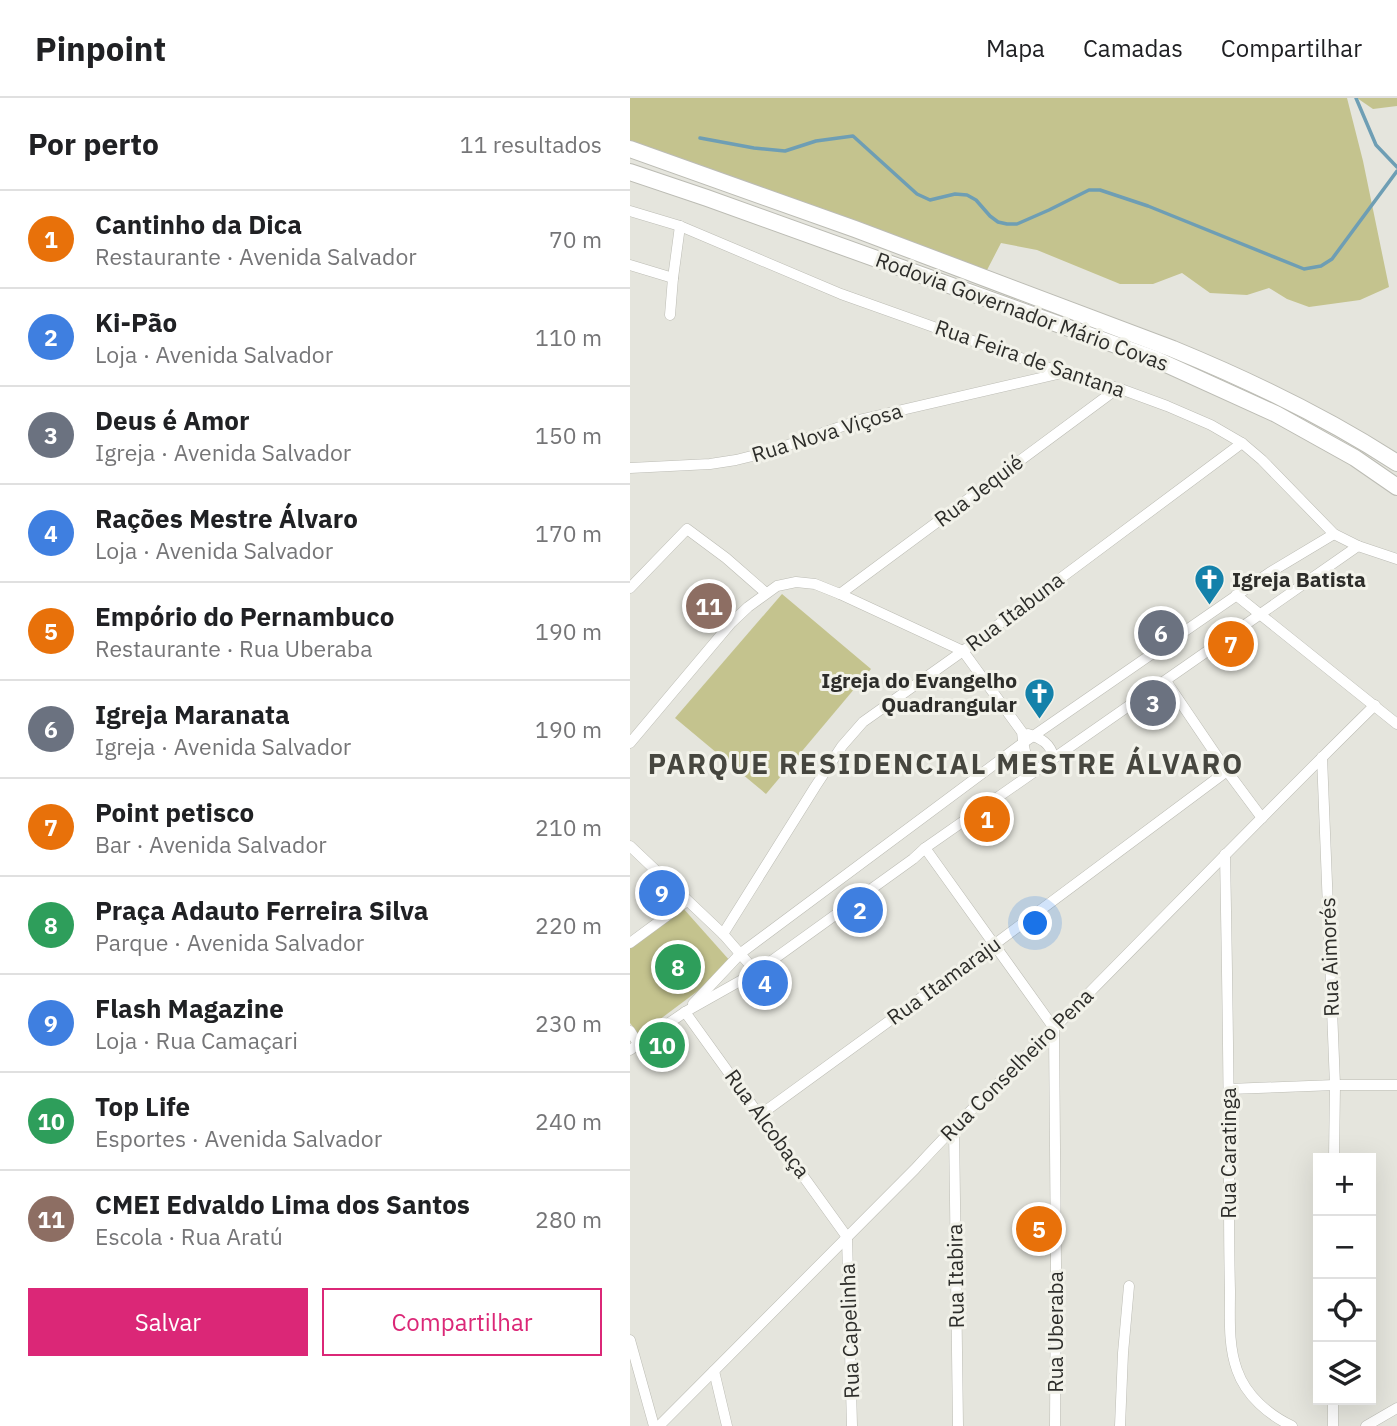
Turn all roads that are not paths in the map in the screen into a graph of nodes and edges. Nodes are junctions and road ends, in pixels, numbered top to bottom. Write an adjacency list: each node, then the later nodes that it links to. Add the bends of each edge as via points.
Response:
1 (630, 149): 11 (main road, Rodovia Governador Mário Covas, via 1185,354 1311,412)
2 (630, 172): 13 (main road, Rodovia Governador Mário Covas, via 1155,359 1276,414)
3 (630, 211): 4 (street, Rua Feira de Santana)
4 (680, 226): 6 (street); 8 (street, Rua Feira de Santana, via 841,293)
5 (630, 265): 6 (street)
6 (673, 278): 7 (street)
7 (670, 315)
8 (1063, 373): 9 (street, Rua Feira de Santana); 12 (street, Rua Nova Viçosa, via 863,419 736,460)
9 (1118, 388): 10 (street, Rua Feira de Santana, via 1211,425); 19 (street, Rua Jequié)
10 (1242, 443): 14 (street, Rua Feira de Santana); 22 (street, Rua Itabuna)
11 (1397, 463)
12 (630, 468)
13 (1397, 487)
14 (1334, 534): 15 (street, Rua Feira de Santana); 20 (street)
15 (1358, 546): 16 (street, Rua Feira de Santana); 21 (street)
16 (1397, 559)
17 (630, 588): 18 (street, via 687,529)
18 (766, 593): 19 (street, via 796,583); 28 (street, via 731,623)
19 (840, 594): 22 (street)
20 (1236, 596): 21 (street); 26 (street)
21 (1259, 615): 23 (street); 24 (street)
22 (963, 651): 27 (street); 38 (street, Rua Itabuna, via 852,733)
23 (1166, 681): 30 (street); 32 (street)
24 (1375, 705): 25 (street); 29 (street, Rua Conselheiro Pena)
25 (1397, 724)
26 (1033, 736): 27 (street); 30 (street, via 1045,741)
27 (1023, 737): 31 (street, via 1027,757); 41 (street)
28 (630, 743)
29 (1322, 757): 33 (street, Rua Conselheiro Pena); 47 (street, Rua Aimorés)
30 (1054, 758): 31 (street)
31 (1039, 769): 35 (street)
32 (1227, 771): 33 (street); 40 (street, Rua Itamaraju)
33 (1262, 818): 36 (street, Rua Conselheiro Pena)
34 (630, 846): 37 (street)
35 (926, 848): 40 (street); 42 (street)
36 (1225, 854): 44 (street, Rua Conselheiro Pena); 49 (street, Rua Caratinga)
37 (687, 901): 38 (street); 39 (street)
38 (723, 934): 41 (street)
39 (630, 943)
40 (995, 944): 44 (street); 50 (street, Rua Itamaraju)
41 (741, 953): 42 (street); 43 (street)
42 (757, 972): 43 (street)
43 (685, 1012): 46 (street); 50 (street, Rua Alcobaça)
44 (1054, 1028): 51 (street, Rua Conselheiro Pena); 63 (street, Rua Uberaba)
45 (630, 1031): 46 (street)
46 (635, 1047)
47 (1335, 1085): 48 (street); 49 (street); 52 (street, Rua Aimorés)
48 (1397, 1085)
49 (1229, 1089): 65 (street, Rua Caratinga, via 1233,1355 1238,1374 1258,1403)
50 (760, 1115): 53 (street, Rua Alcobaça)
51 (954, 1126): 53 (street, Rua Conselheiro Pena); 62 (street, Rua Itabira)
52 (1334, 1153)
53 (847, 1237): 56 (street, Rua Conselheiro Pena); 61 (street, Rua Capelinha)
54 (1129, 1286): 64 (street)
55 (630, 1340): 59 (street)
56 (713, 1370): 59 (street, Rua Conselheiro Pena); 60 (street)
57 (1333, 1405): 66 (street)
58 (1397, 1408): 67 (street)
59 (657, 1426)
60 (727, 1426)
61 (852, 1426)
62 (958, 1426)
63 (1055, 1426)
64 (1120, 1426)
65 (1292, 1426)
66 (1332, 1426)
67 (1366, 1426)

